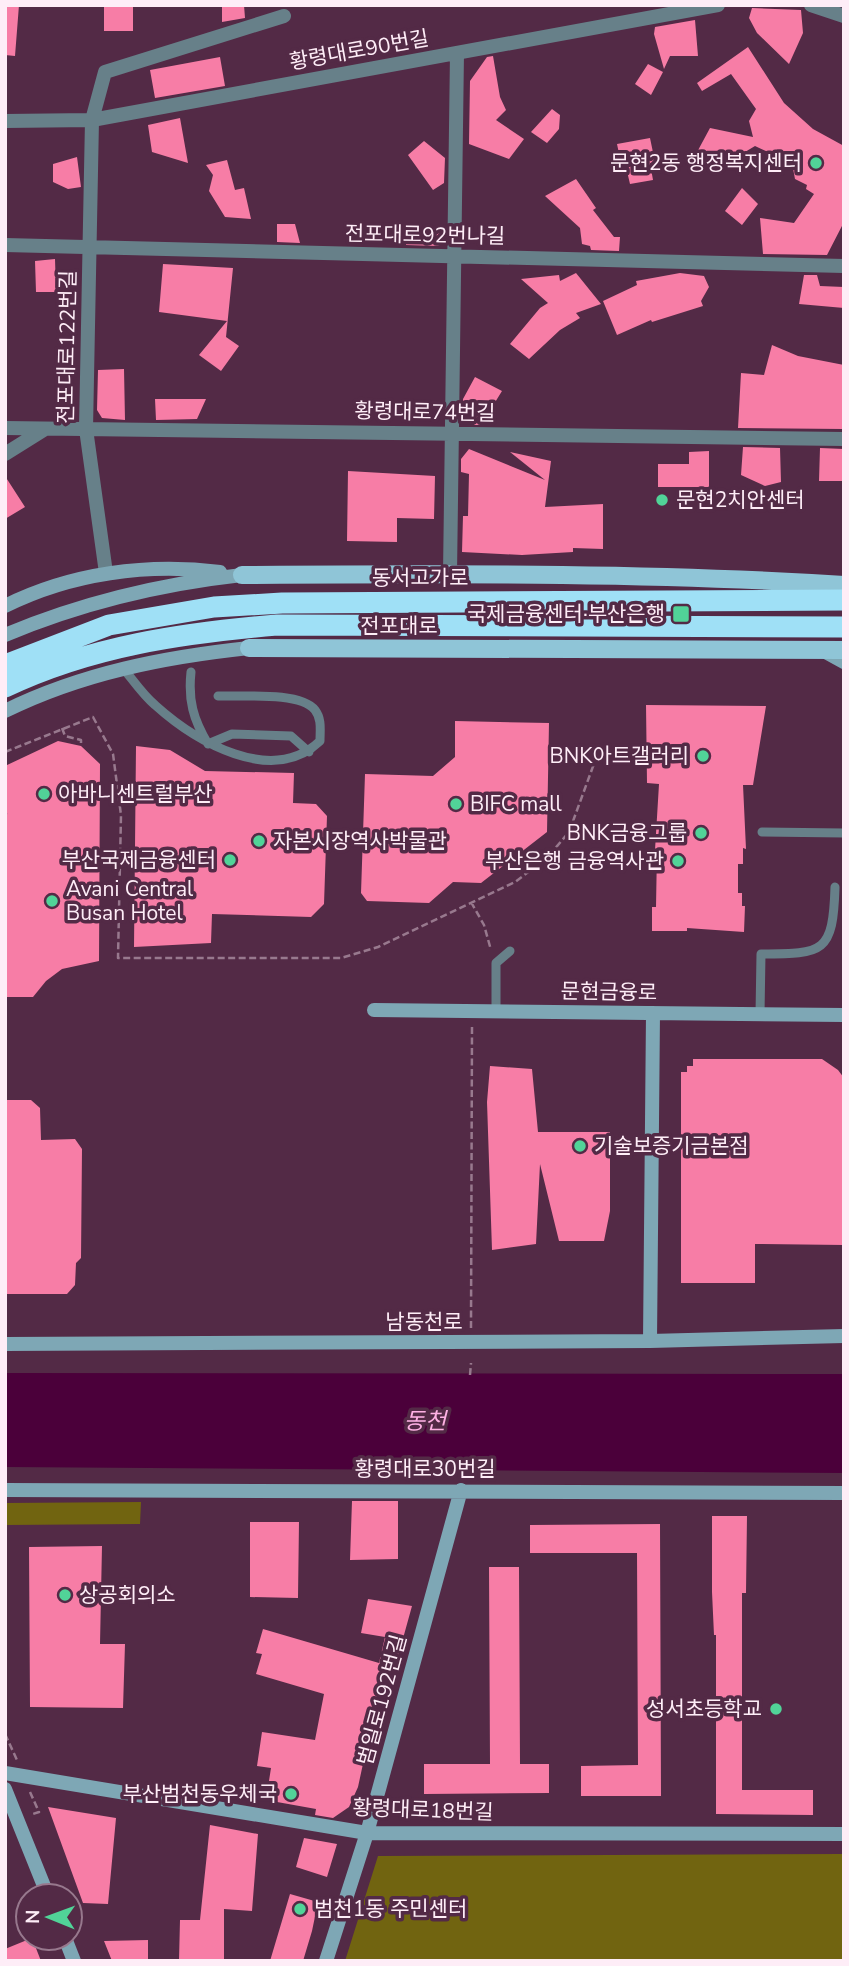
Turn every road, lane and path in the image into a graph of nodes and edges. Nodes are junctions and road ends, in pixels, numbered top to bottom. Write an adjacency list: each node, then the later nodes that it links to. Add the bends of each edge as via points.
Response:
1 (718, 5): 5 (street, 황령대로90번길)
2 (811, 5): 4 (street)
3 (284, 16): 6 (street, 전포대로122번길, via 104,72)
4 (844, 16)
5 (457, 53): 6 (street, 황령대로90번길); 10 (street)
6 (92, 120): 7 (street, 황령대로90번길); 9 (street, 전포대로122번길)
7 (5, 121)
8 (5, 246): 9 (street, 전포대로92번나길)
9 (89, 247): 10 (street, 전포대로92번나길); 14 (street, 전포대로122번길)
10 (454, 256): 11 (street, 전포대로92번나길); 15 (street)
11 (844, 266)
12 (5, 428): 13 (street, 황령대로74번길)
13 (47, 429): 14 (street, 황령대로74번길); 17 (street)
14 (86, 429): 15 (street, 황령대로74번길); 18 (street, 전포대로122번길)
15 (452, 434): 16 (street, 황령대로74번길); 19 (street)
16 (844, 439)
17 (5, 454)
18 (106, 573): 20 (street, via 201,570); 24 (street, via 52,586)
19 (450, 574): 20 (main road); 21 (main road)
20 (242, 575): 26 (street, via 141,592 47,617)
21 (756, 579): 22 (main road); 28 (main road, via 773,596 772,627)
22 (844, 585)
23 (844, 600): 32 (highway, 동서고가로, bridge, via 214,607 109,625)
24 (5, 606)
25 (844, 626): 35 (highway, bridge, via 276,625 195,632 110,648)
26 (5, 635)
27 (249, 648): 28 (main road, 전포대로); 33 (street, 전포대로)
28 (739, 650): 30 (main road, 전포대로)
29 (844, 650): 30 (main road, 전포대로)
30 (824, 651): 31 (street)
31 (844, 662)
32 (5, 665)
33 (122, 668): 37 (street, 전포대로); 39 (lane, via 154,705)
34 (191, 671): 39 (lane, via 188,696 195,723)
35 (5, 687)
36 (219, 696): 42 (lane, via 306,702 321,724 320,741)
37 (5, 710)
38 (62, 728): 40 (path, via 65,736 82,740); 41 (path); 47 (path, via 93,717 113,754 121,815 118,958 341,958 378,947)
39 (208, 744): 42 (lane, via 242,757 288,759); 42 (lane, via 232,734 290,736)
40 (81, 746)
41 (5, 752)
42 (309, 752)
43 (595, 761): 47 (path, via 569,832 547,858 514,882)
44 (762, 832): 45 (lane)
45 (844, 833)
46 (835, 887): 54 (lane, via 834,923 828,940 815,951 802,954 761,954)
47 (471, 902): 49 (path)
48 (510, 951): 49 (lane)
49 (496, 963): 52 (lane)
50 (373, 1010): 51 (street, 문현금융로)
51 (472, 1011): 52 (street, 문현금융로); 58 (path)
52 (496, 1011): 53 (street, 문현금융로)
53 (653, 1013): 54 (street, 문현금융로); 57 (street)
54 (761, 1014): 55 (street, 문현금융로)
55 (844, 1014)
56 (844, 1336): 57 (street, 남동천로)
57 (650, 1341): 58 (street, 남동천로)
58 (471, 1342): 59 (street, 남동천로)
59 (5, 1344)
60 (471, 1363): 61 (path)
61 (470, 1375)
62 (5, 1490): 63 (street, 황령대로30번길)
63 (461, 1490): 64 (street, 황령대로30번길); 67 (street, 범일로192번길)
64 (844, 1493)
65 (5, 1773): 67 (street, 황령대로18번길)
66 (5, 1789): 69 (street)
67 (367, 1833): 68 (street, 황령대로18번길); 70 (street, 범일로192번길)
68 (844, 1834)
69 (42, 1882)
70 (326, 1961)

